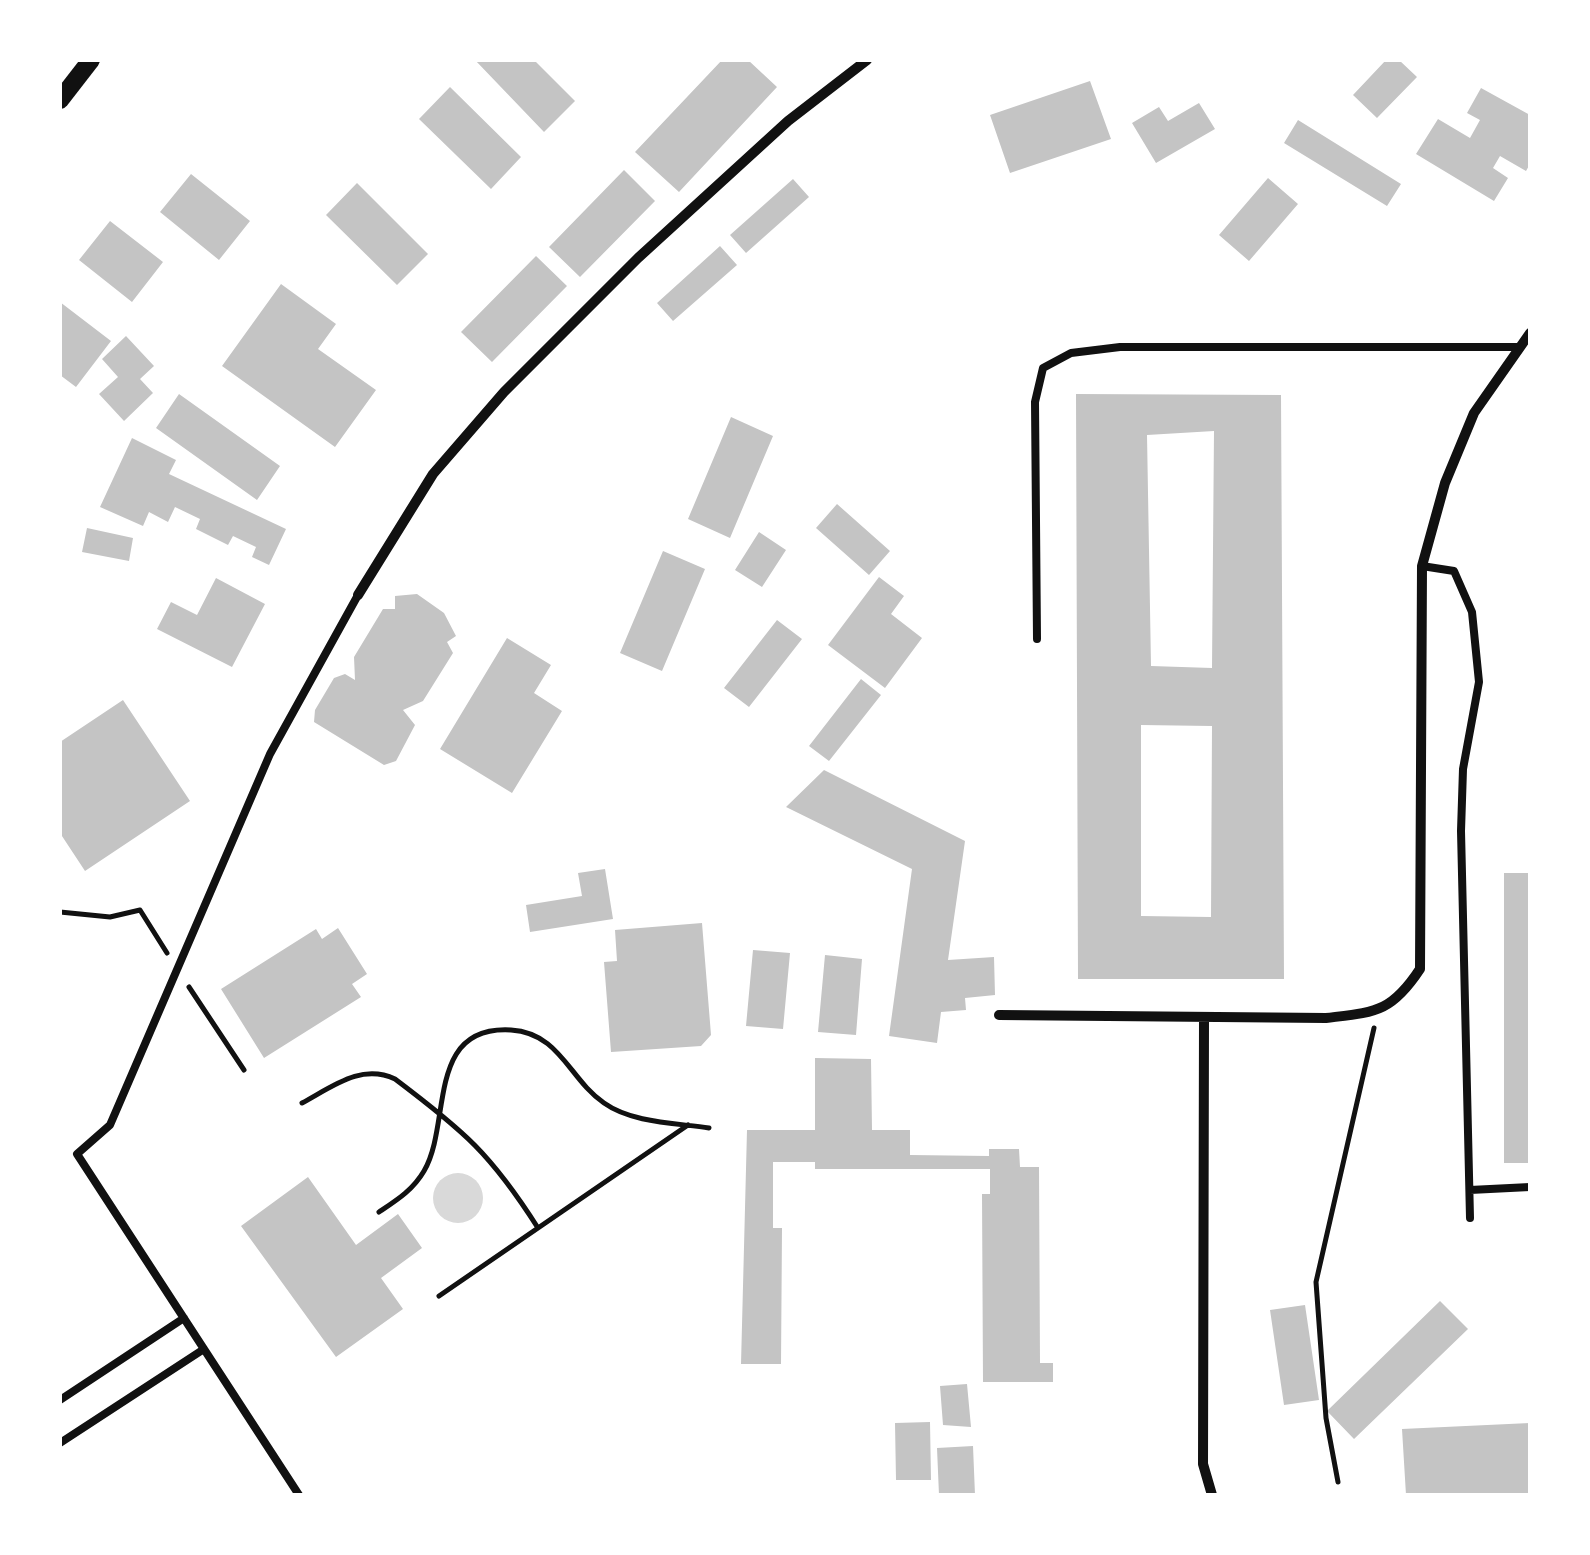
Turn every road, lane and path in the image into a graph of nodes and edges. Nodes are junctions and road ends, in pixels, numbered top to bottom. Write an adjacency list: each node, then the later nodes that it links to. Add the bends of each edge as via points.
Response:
1 (91, 60): 3 (street)
2 (867, 60): 7 (street, via 788,121 638,258 504,392 433,474)
3 (61, 97)
4 (1530, 332): 5 (street)
5 (1520, 347): 6 (street, via 1474,413); 8 (lane, via 1120,347 1071,353 1043,368 1035,402)
6 (1422, 566): 11 (street, via 1420,969 1402,996); 20 (lane, via 1454,572 1472,612 1479,682 1463,769)
7 (358, 595): 10 (lane, via 270,754)
8 (1037, 639)
9 (60, 912): 10 (path, via 110,917 140,910)
10 (177, 969): 14 (path); 25 (lane, via 110,1125 77,1154)
11 (1378, 1012): 13 (street); 29 (path, via 1316,1282)
12 (999, 1014): 13 (street)
13 (1204, 1018): 31 (street, via 1203,1464)
14 (244, 1070)
15 (302, 1103): 16 (path, via 362,1072 380,1072)
16 (440, 1113): 17 (path, via 450,1062 472,1039 529,1031 550,1042 603,1103); 21 (path, via 424,1171 409,1192); 23 (path, via 504,1175)
17 (689, 1125): 18 (path); 23 (path)
18 (709, 1128)
19 (1530, 1188): 20 (lane)
20 (1470, 1190): 22 (lane)
21 (379, 1212)
22 (1470, 1218)
23 (538, 1228): 24 (path)
24 (439, 1296)
25 (184, 1318): 26 (lane); 27 (lane)
26 (204, 1349): 28 (lane); 30 (lane)
27 (60, 1400)
28 (60, 1443)
29 (1338, 1482)
30 (299, 1495)
31 (1212, 1495)

